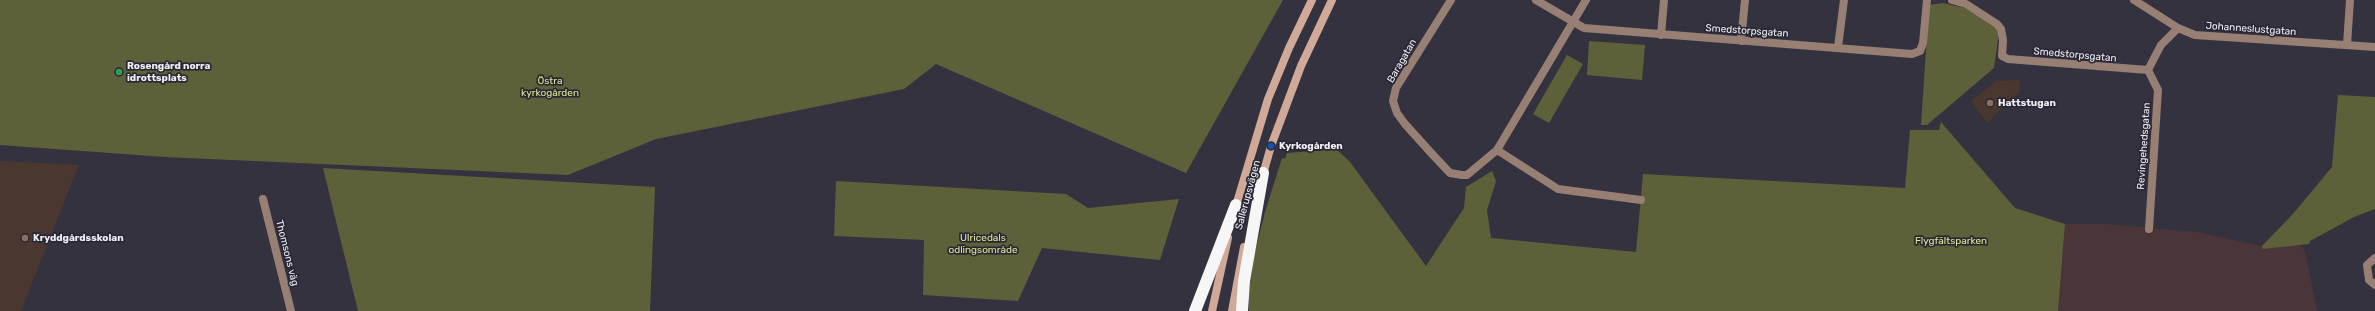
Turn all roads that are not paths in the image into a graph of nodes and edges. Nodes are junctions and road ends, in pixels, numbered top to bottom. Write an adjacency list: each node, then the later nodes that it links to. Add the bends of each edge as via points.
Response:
1 (1312, 0): 25 (main road, Sallerupsvägen, via 1268,99)
2 (1331, 0): 22 (main road, Sallerupsvägen, via 1301,66)
3 (1451, 0): 21 (street, Baragatan, via 1396,88 1393,101 1404,124 1450,173 1467,175)
4 (1536, 0): 13 (street)
5 (1586, 0): 13 (street)
6 (1664, 0): 15 (street)
7 (1745, 0): 16 (street)
8 (1844, 0): 18 (street)
9 (1928, 0): 18 (street, Smedstorpsgatan, via 1920,51 1912,54)
10 (1952, 0): 20 (street, Smedstorpsgatan, via 1966,4 1997,24 2003,40 2002,56 2008,59)
11 (2134, 0): 14 (street, Johanneslustgatan)
12 (2350, 0): 17 (street)
13 (1573, 22): 15 (street, Smedstorpsgatan, via 1584,28); 21 (street)
14 (2178, 28): 17 (street, Johanneslustgatan, via 2196,35); 20 (street, via 2161,45)
15 (1661, 35): 16 (street, Smedstorpsgatan)
16 (1741, 41): 18 (street, Smedstorpsgatan)
17 (2347, 45): 19 (street, Johanneslustgatan)
18 (1838, 47)
19 (2375, 47)
20 (2148, 70): 26 (street, Revingehedsgatan, via 2158,90)
21 (1497, 150): 24 (street, via 1558,188)
22 (1263, 173): 32 (main road, Sallerupsvägen, via 1238,273); 33 (highway, via 1244,281)
23 (263, 199): 29 (street, Thomsons väg)
24 (1641, 200)
25 (1236, 205): 30 (highway); 31 (main road, Sallerupsvägen)
26 (2149, 229)
27 (2375, 258): 28 (street, via 2367,265 2369,280)
28 (2375, 285)
29 (291, 311)
30 (1195, 311)
31 (1212, 311)
32 (1232, 311)
33 (1242, 311)

